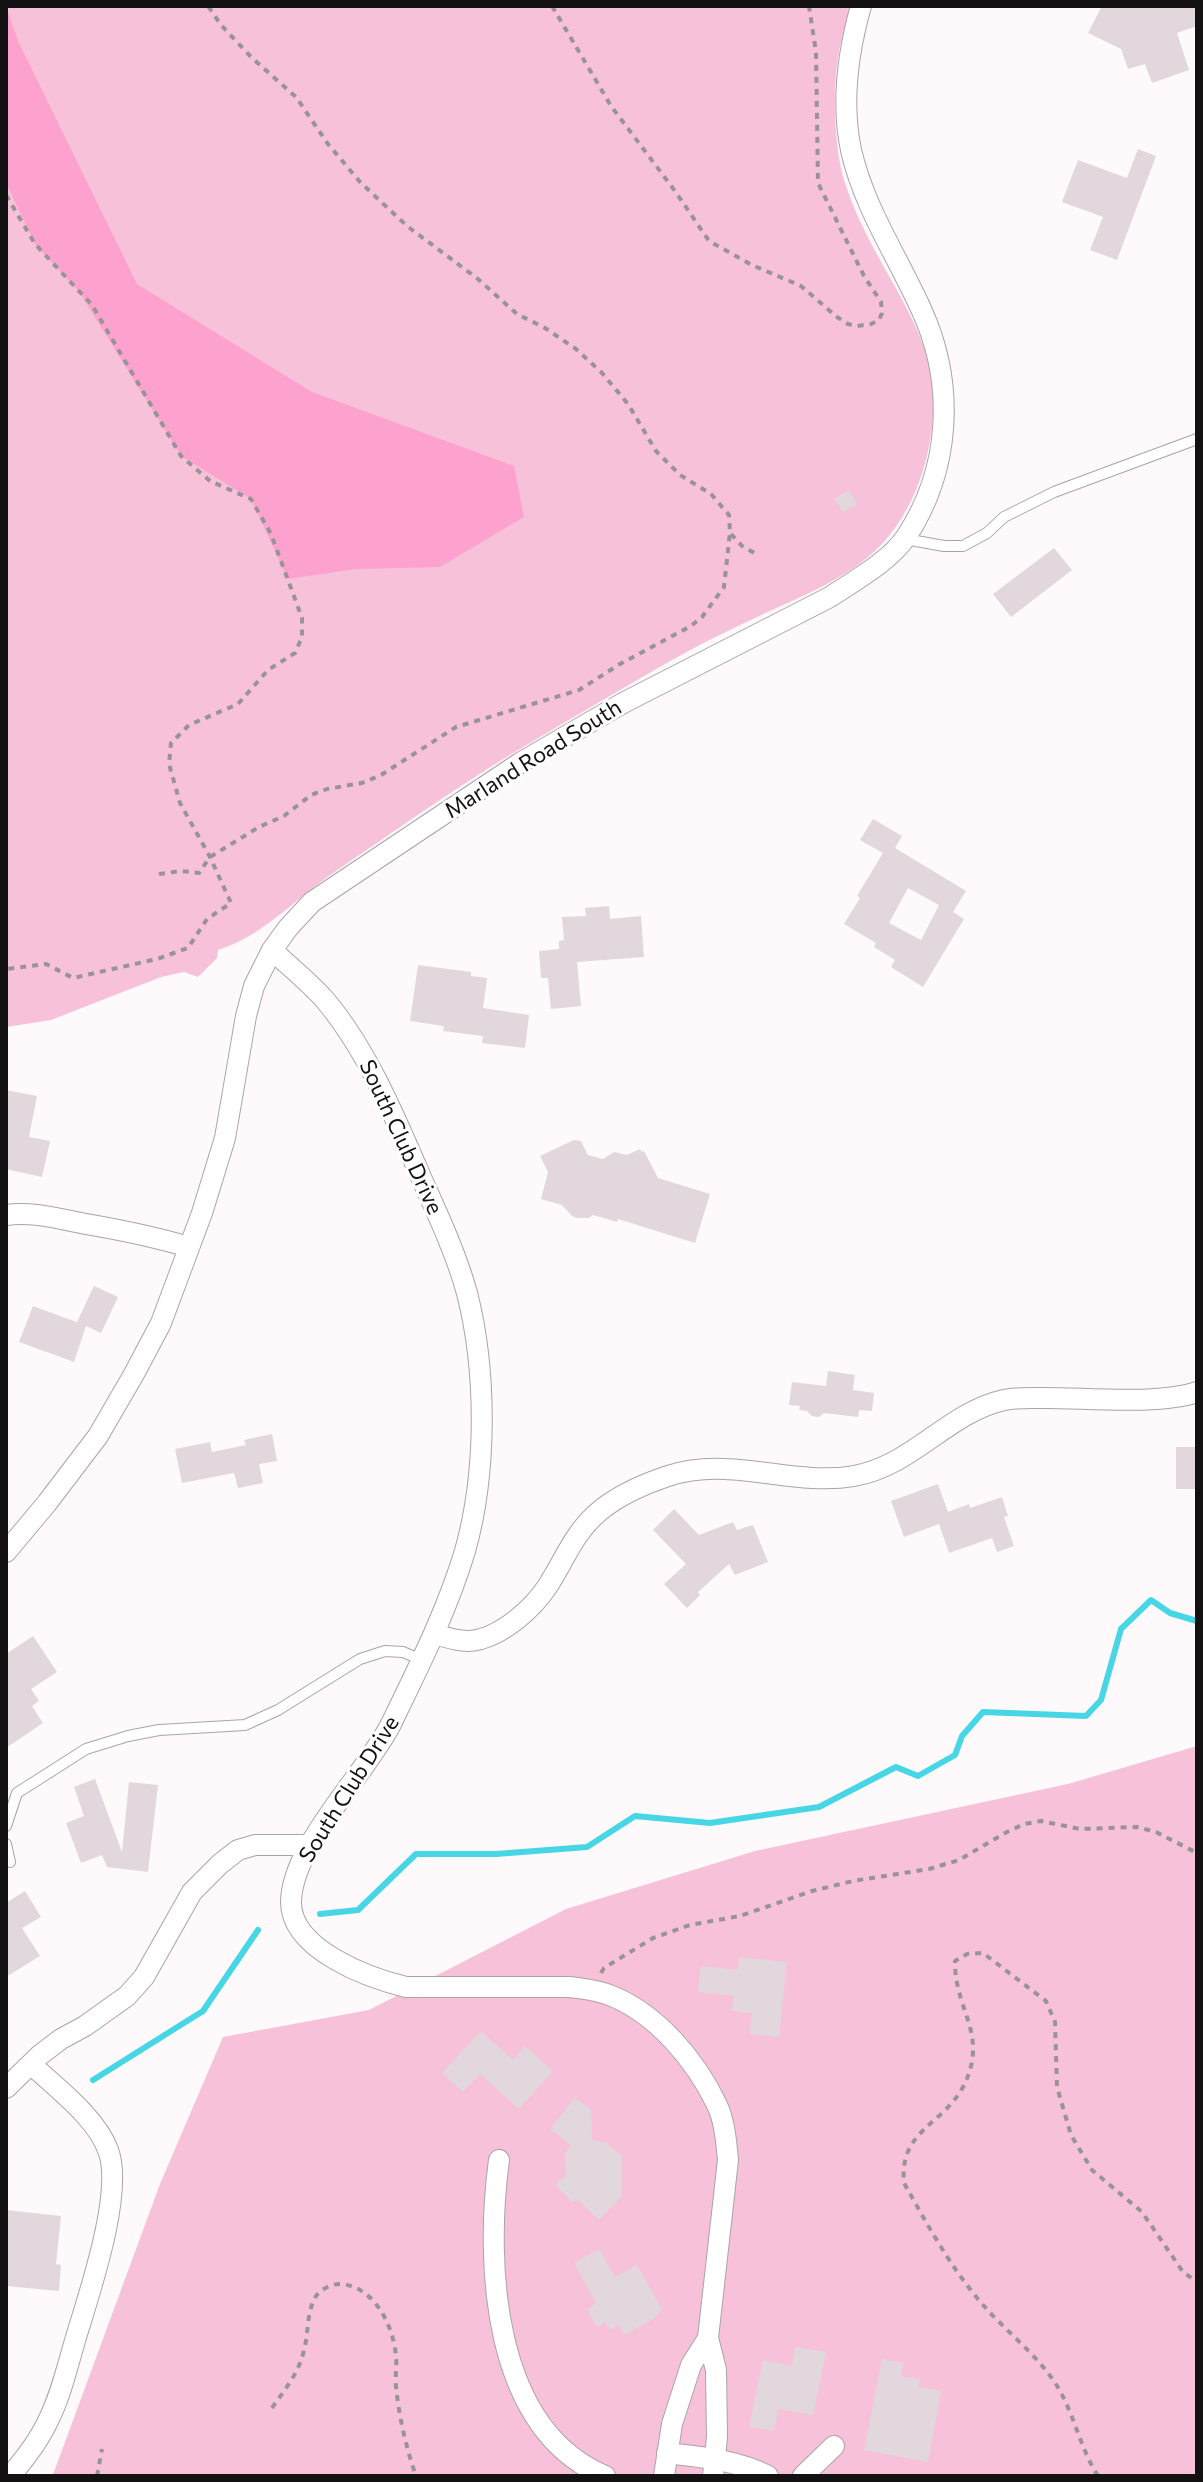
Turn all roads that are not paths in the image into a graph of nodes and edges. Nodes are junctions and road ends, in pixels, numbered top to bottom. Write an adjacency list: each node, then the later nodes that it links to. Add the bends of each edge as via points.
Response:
1 (861, 6): 3 (street, Marland Road South, via 846,97 852,153 876,219 923,312 943,381 945,415 935,475)
2 (1197, 439): 3 (lane, via 1054,492 1004,517 963,546)
3 (905, 539): 4 (street, Marland Road South, via 830,597 623,703 520,763 312,902)
4 (272, 950): 6 (street, Marland Road South, via 254,986 225,1138); 9 (street, South Club Drive, via 323,997 358,1047 404,1136 466,1290 482,1390 475,1506)
5 (6, 1215): 6 (street, via 42,1215)
6 (189, 1247): 8 (street, Marland Road South, via 161,1323 105,1424)
7 (1197, 1392): 9 (street, via 1146,1399 1007,1399 958,1418 897,1462 855,1476 731,1469 671,1475 626,1493 592,1517 547,1587 503,1628 481,1639 460,1641)
8 (6, 1552)
9 (434, 1634): 10 (street, South Club Drive)
10 (422, 1660): 11 (lane, via 385,1651 360,1659 245,1725 159,1730 86,1749 17,1793); 13 (street, South Club Drive, via 382,1741)
11 (6, 1826)
12 (6, 1844): 14 (lane)
13 (312, 1845): 15 (street, via 255,1845 220,1864 192,1892 144,1977 127,1996); 18 (street, South Club Drive, via 298,1870 291,1905 305,1934 345,1966 406,1987 592,1990 633,2006 676,2044 718,2107 728,2160)
14 (10, 1862)
15 (31, 2064): 16 (street); 22 (street, via 89,2119 110,2152 113,2175 94,2283 61,2388 47,2423)
16 (6, 2088)
17 (499, 2160): 23 (street, via 493,2254 509,2352 524,2396 547,2433 567,2455)
18 (708, 2338): 20 (street, South Club Drive, via 691,2365); 21 (street, South Club Drive, via 716,2370)
19 (834, 2446): 26 (street)
20 (667, 2453): 21 (street); 24 (street, South Club Drive)
21 (714, 2467): 25 (street, via 757,2470)
22 (10, 2476)
23 (605, 2476)
24 (664, 2476)
25 (768, 2476)
26 (803, 2476)

